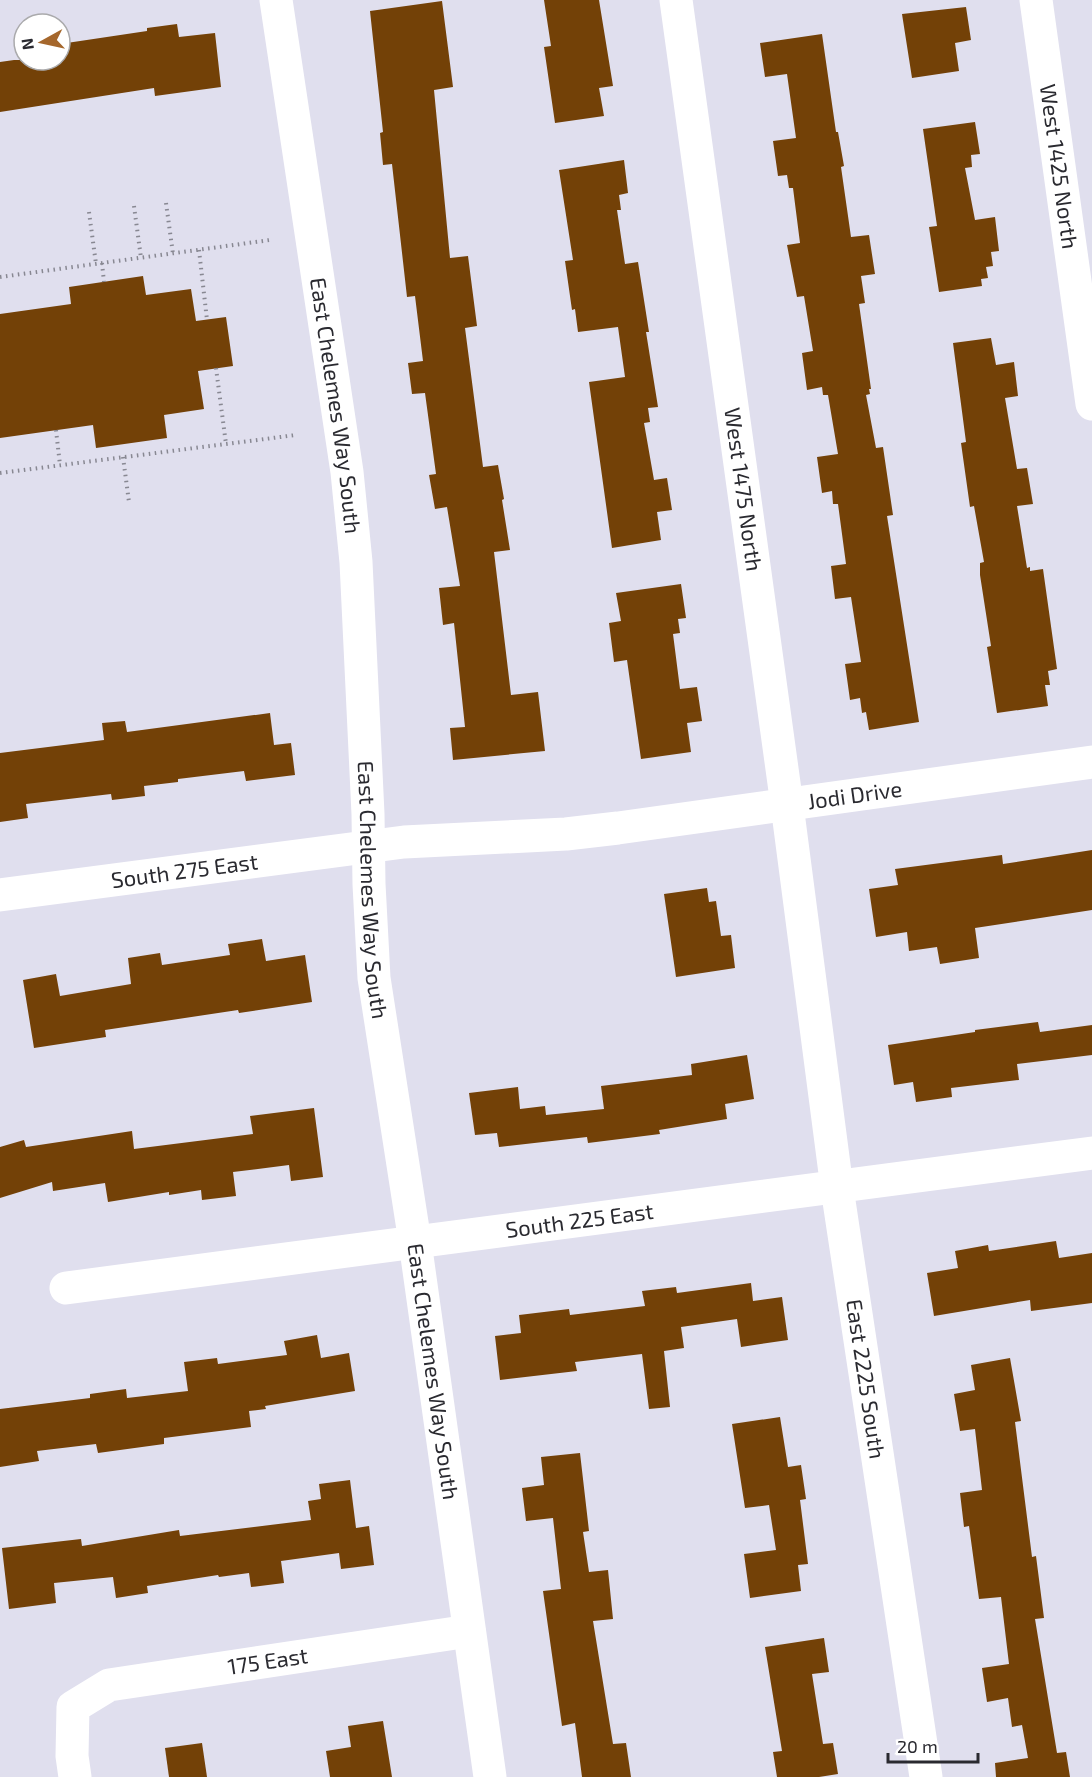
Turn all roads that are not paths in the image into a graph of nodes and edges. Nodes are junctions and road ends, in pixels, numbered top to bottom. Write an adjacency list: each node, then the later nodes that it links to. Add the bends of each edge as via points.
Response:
1 (276, 0): 7 (street, East Chelemes Way South, via 343,449 356,562)
2 (676, 0): 6 (street, West 1475 North)
3 (1036, 0): 4 (street, West 1425 North)
4 (1092, 404)
5 (1092, 762): 6 (street, Jodi Drive)
6 (787, 805): 7 (street, Jodi Drive, via 566,834); 9 (street, West 1475 North)
7 (369, 846): 8 (street, South 275 East); 12 (street, East Chelemes Way South, via 374,978)
8 (0, 895)
9 (810, 979): 11 (street, East 2225 South)
10 (1092, 1152): 11 (street, South 225 East)
11 (837, 1188): 12 (street, South 225 East); 17 (street, East 2225 South)
12 (415, 1242): 13 (street, South 225 East); 14 (street, East Chelemes Way South)
13 (66, 1288)
14 (469, 1631): 15 (street, 175 East, via 109,1685 74,1707); 16 (street, East Chelemes Way South)
15 (75, 1777)
16 (490, 1777)
17 (926, 1777)

